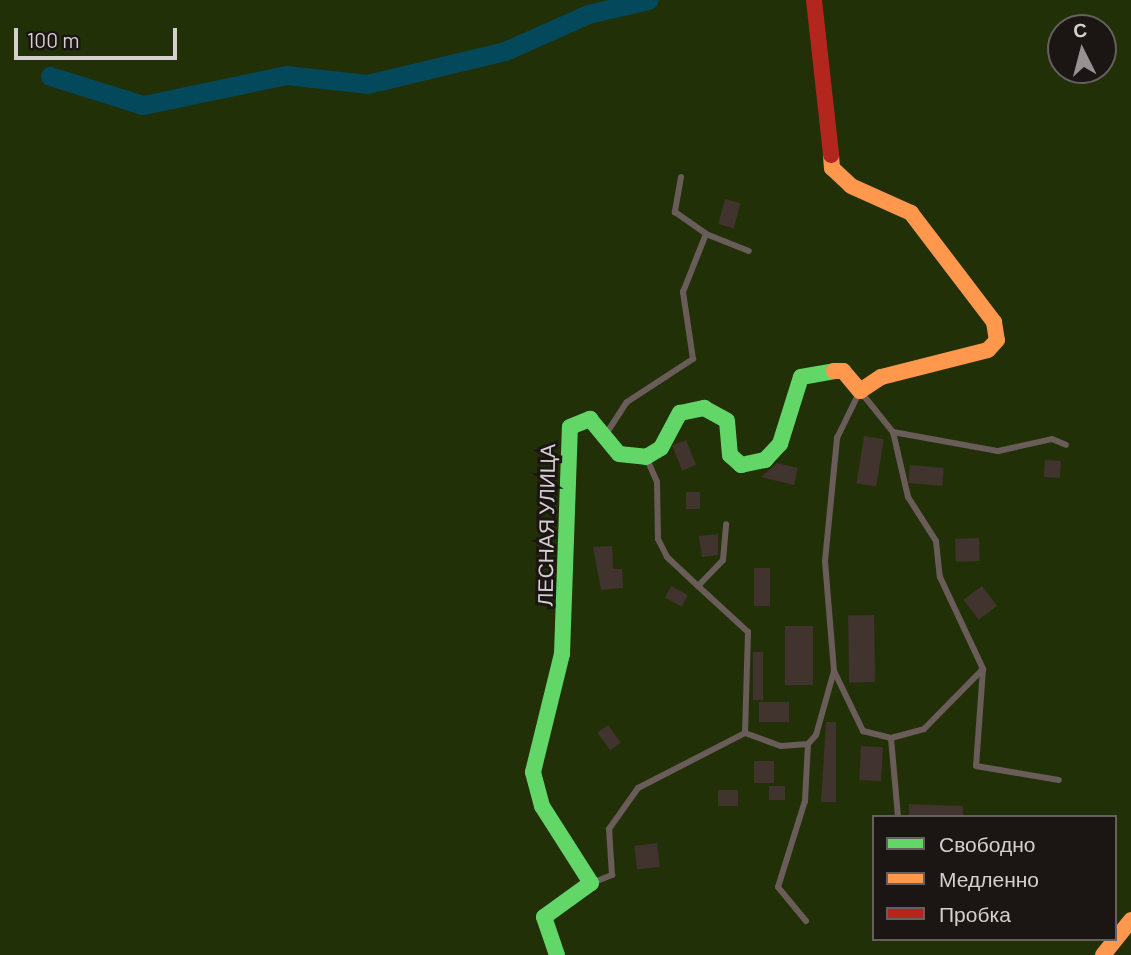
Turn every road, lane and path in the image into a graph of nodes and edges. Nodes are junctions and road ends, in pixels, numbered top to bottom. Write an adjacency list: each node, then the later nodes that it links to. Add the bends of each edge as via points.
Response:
1 (814, 0): 5 (main road, via 832,168 851,186 911,212 998,334 988,350 881,376)
2 (681, 177): 3 (lane, via 675,212)
3 (706, 234): 4 (lane); 7 (lane, via 683,292 693,359 627,402)
4 (748, 251)
5 (860, 391): 6 (lane); 9 (main road, via 843,371 822,369 801,377 791,420 765,460 741,465 730,455 727,421 704,408 680,413 661,447); 13 (lane, via 837,438 828,510 825,561)
6 (893, 432): 8 (lane, via 998,451 1052,439); 12 (lane, via 908,497 936,541 940,577)
7 (606, 434): 9 (main road, ЛЕСНАЯ УЛИЦА, via 619,454); 19 (main road, ЛЕСНАЯ УЛИЦА, via 590,419 570,427 563,643 533,772 542,807)
8 (1066, 445)
9 (646, 457): 11 (lane, via 657,482 659,539 667,557)
10 (726, 524): 11 (lane, via 723,560)
11 (698, 586): 14 (lane, via 748,632)
12 (983, 669): 15 (lane, via 924,729); 17 (lane, via 976,766)
13 (834, 671): 15 (lane, via 863,732); 16 (lane)
14 (745, 733): 16 (lane, via 781,746); 19 (lane, via 638,788 609,829 612,874)
15 (891, 738): 18 (lane)
16 (808, 744): 22 (lane, via 805,801 778,887)
17 (1059, 780)
18 (898, 815)
19 (592, 883): 27 (main road, via 544,917)
20 (1131, 905): 23 (main road)
21 (1131, 920): 24 (main road)
22 (806, 921)
23 (1117, 927)
24 (1117, 938)
25 (1105, 941): 28 (main road)
26 (1114, 941): 29 (main road)
27 (557, 955)
28 (1092, 955)
29 (1103, 955)

